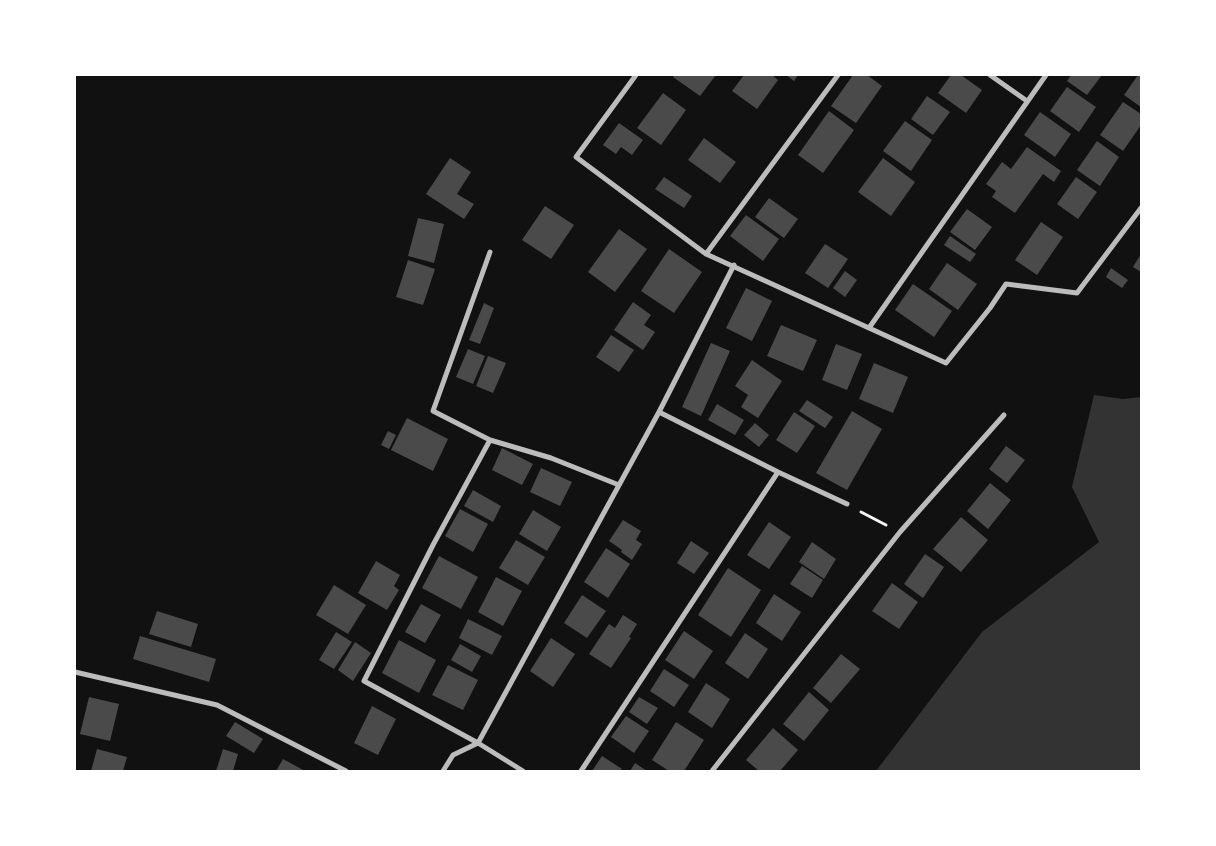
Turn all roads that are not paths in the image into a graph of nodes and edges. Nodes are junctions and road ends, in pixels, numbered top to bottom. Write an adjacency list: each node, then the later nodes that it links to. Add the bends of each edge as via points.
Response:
1 (636, 75): 8 (street, via 576,156)
2 (838, 75): 8 (street)
3 (990, 75): 5 (street)
4 (1046, 75): 5 (street)
5 (1027, 101): 10 (street)
6 (1141, 208): 10 (street, via 1077,293 1006,284 946,363)
7 (490, 252): 13 (street, via 433,411)
8 (706, 254): 9 (street)
9 (734, 265): 10 (street); 11 (street)
10 (869, 328)
11 (659, 412): 14 (street); 15 (street)
12 (1004, 415): 23 (street, via 900,532)
13 (490, 440): 15 (street, via 550,458); 18 (street, via 364,681)
14 (778, 472): 16 (street); 22 (street)
15 (619, 485): 18 (street)
16 (847, 504)
17 (75, 672): 19 (street, via 217,705)
18 (478, 743): 20 (street, via 453,755); 21 (street)
19 (346, 771)
20 (443, 771)
21 (523, 771)
22 (581, 771)
23 (712, 771)

